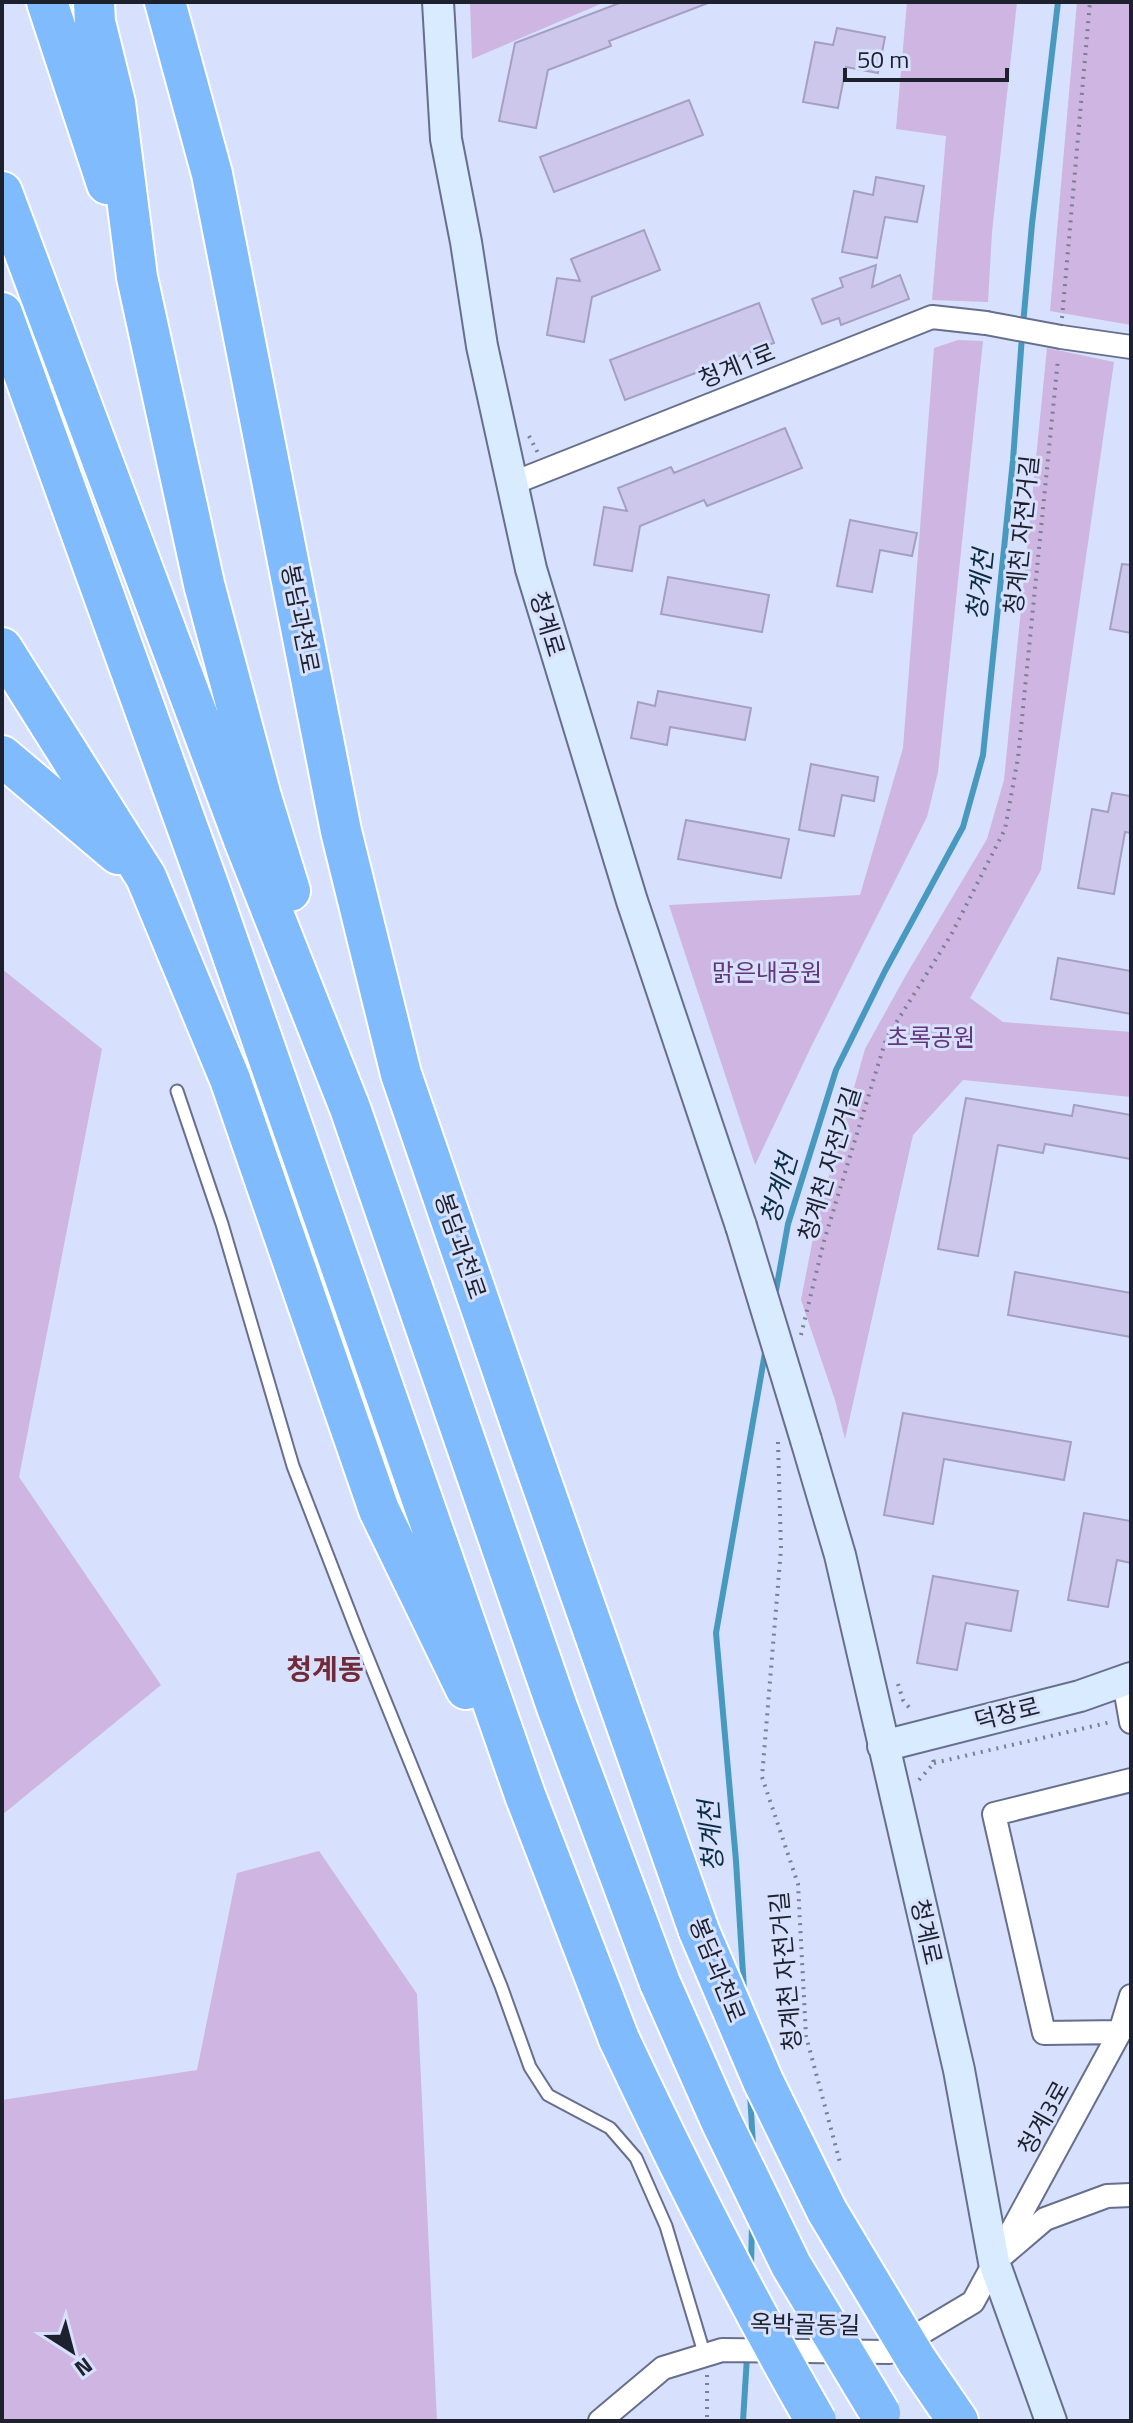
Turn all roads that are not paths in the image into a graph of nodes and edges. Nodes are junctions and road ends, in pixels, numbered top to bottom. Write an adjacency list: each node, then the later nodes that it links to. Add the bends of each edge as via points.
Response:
1 (165, 2): 25 (highway, 봉담과천로, bridge, via 212,174 341,831 401,1074 699,1931 763,2081)
2 (438, 2): 8 (street, 청계로, via 446,139)
3 (74, 15): 14 (highway, via 204,584 261,797 334,1031)
4 (2, 192): 14 (highway)
5 (2, 313): 9 (highway)
6 (1131, 347): 8 (street, 청계1로, bridge, via 932,317)
7 (2, 389): 9 (highway)
8 (511, 484): 17 (street, 청계로, bridge, via 531,569 632,901 741,1226 792,1441 840,1555)
9 (104, 599): 19 (highway)
10 (2, 648): 12 (highway)
11 (2, 756): 12 (highway)
12 (146, 877): 19 (highway, via 230,1079 379,1510 448,1656)
13 (177, 1091): 24 (lane, via 293,1466 530,2067 548,2095 610,2128 636,2158)
14 (350, 1108): 26 (highway, bridge, via 557,1707 660,1983 791,2265)
15 (1127, 1680): 16 (street); 17 (street, 덕장로)
16 (1131, 1720)
17 (883, 1746): 23 (street, 청계로, via 959,2070)
18 (1131, 1780): 21 (street, via 994,1814 1044,2033)
19 (525, 1795): 28 (highway, bridge, via 619,2039 687,2184)
20 (1131, 1996): 21 (street, 청계3로)
21 (1120, 2032): 23 (street, 청계3로)
22 (1131, 2195): 23 (street, via 1107,2196 1045,2219)
23 (994, 2262): 25 (street, 옥박골동길, via 973,2302); 30 (street, 청계로)
24 (714, 2353): 25 (street, 옥박골동길, bridge); 27 (street, 옥박골동길, via 663,2368)
25 (903, 2357): 29 (highway, 봉담과천로)
26 (883, 2417)
27 (600, 2421)
28 (816, 2421)
29 (958, 2421)
30 (1051, 2421)

